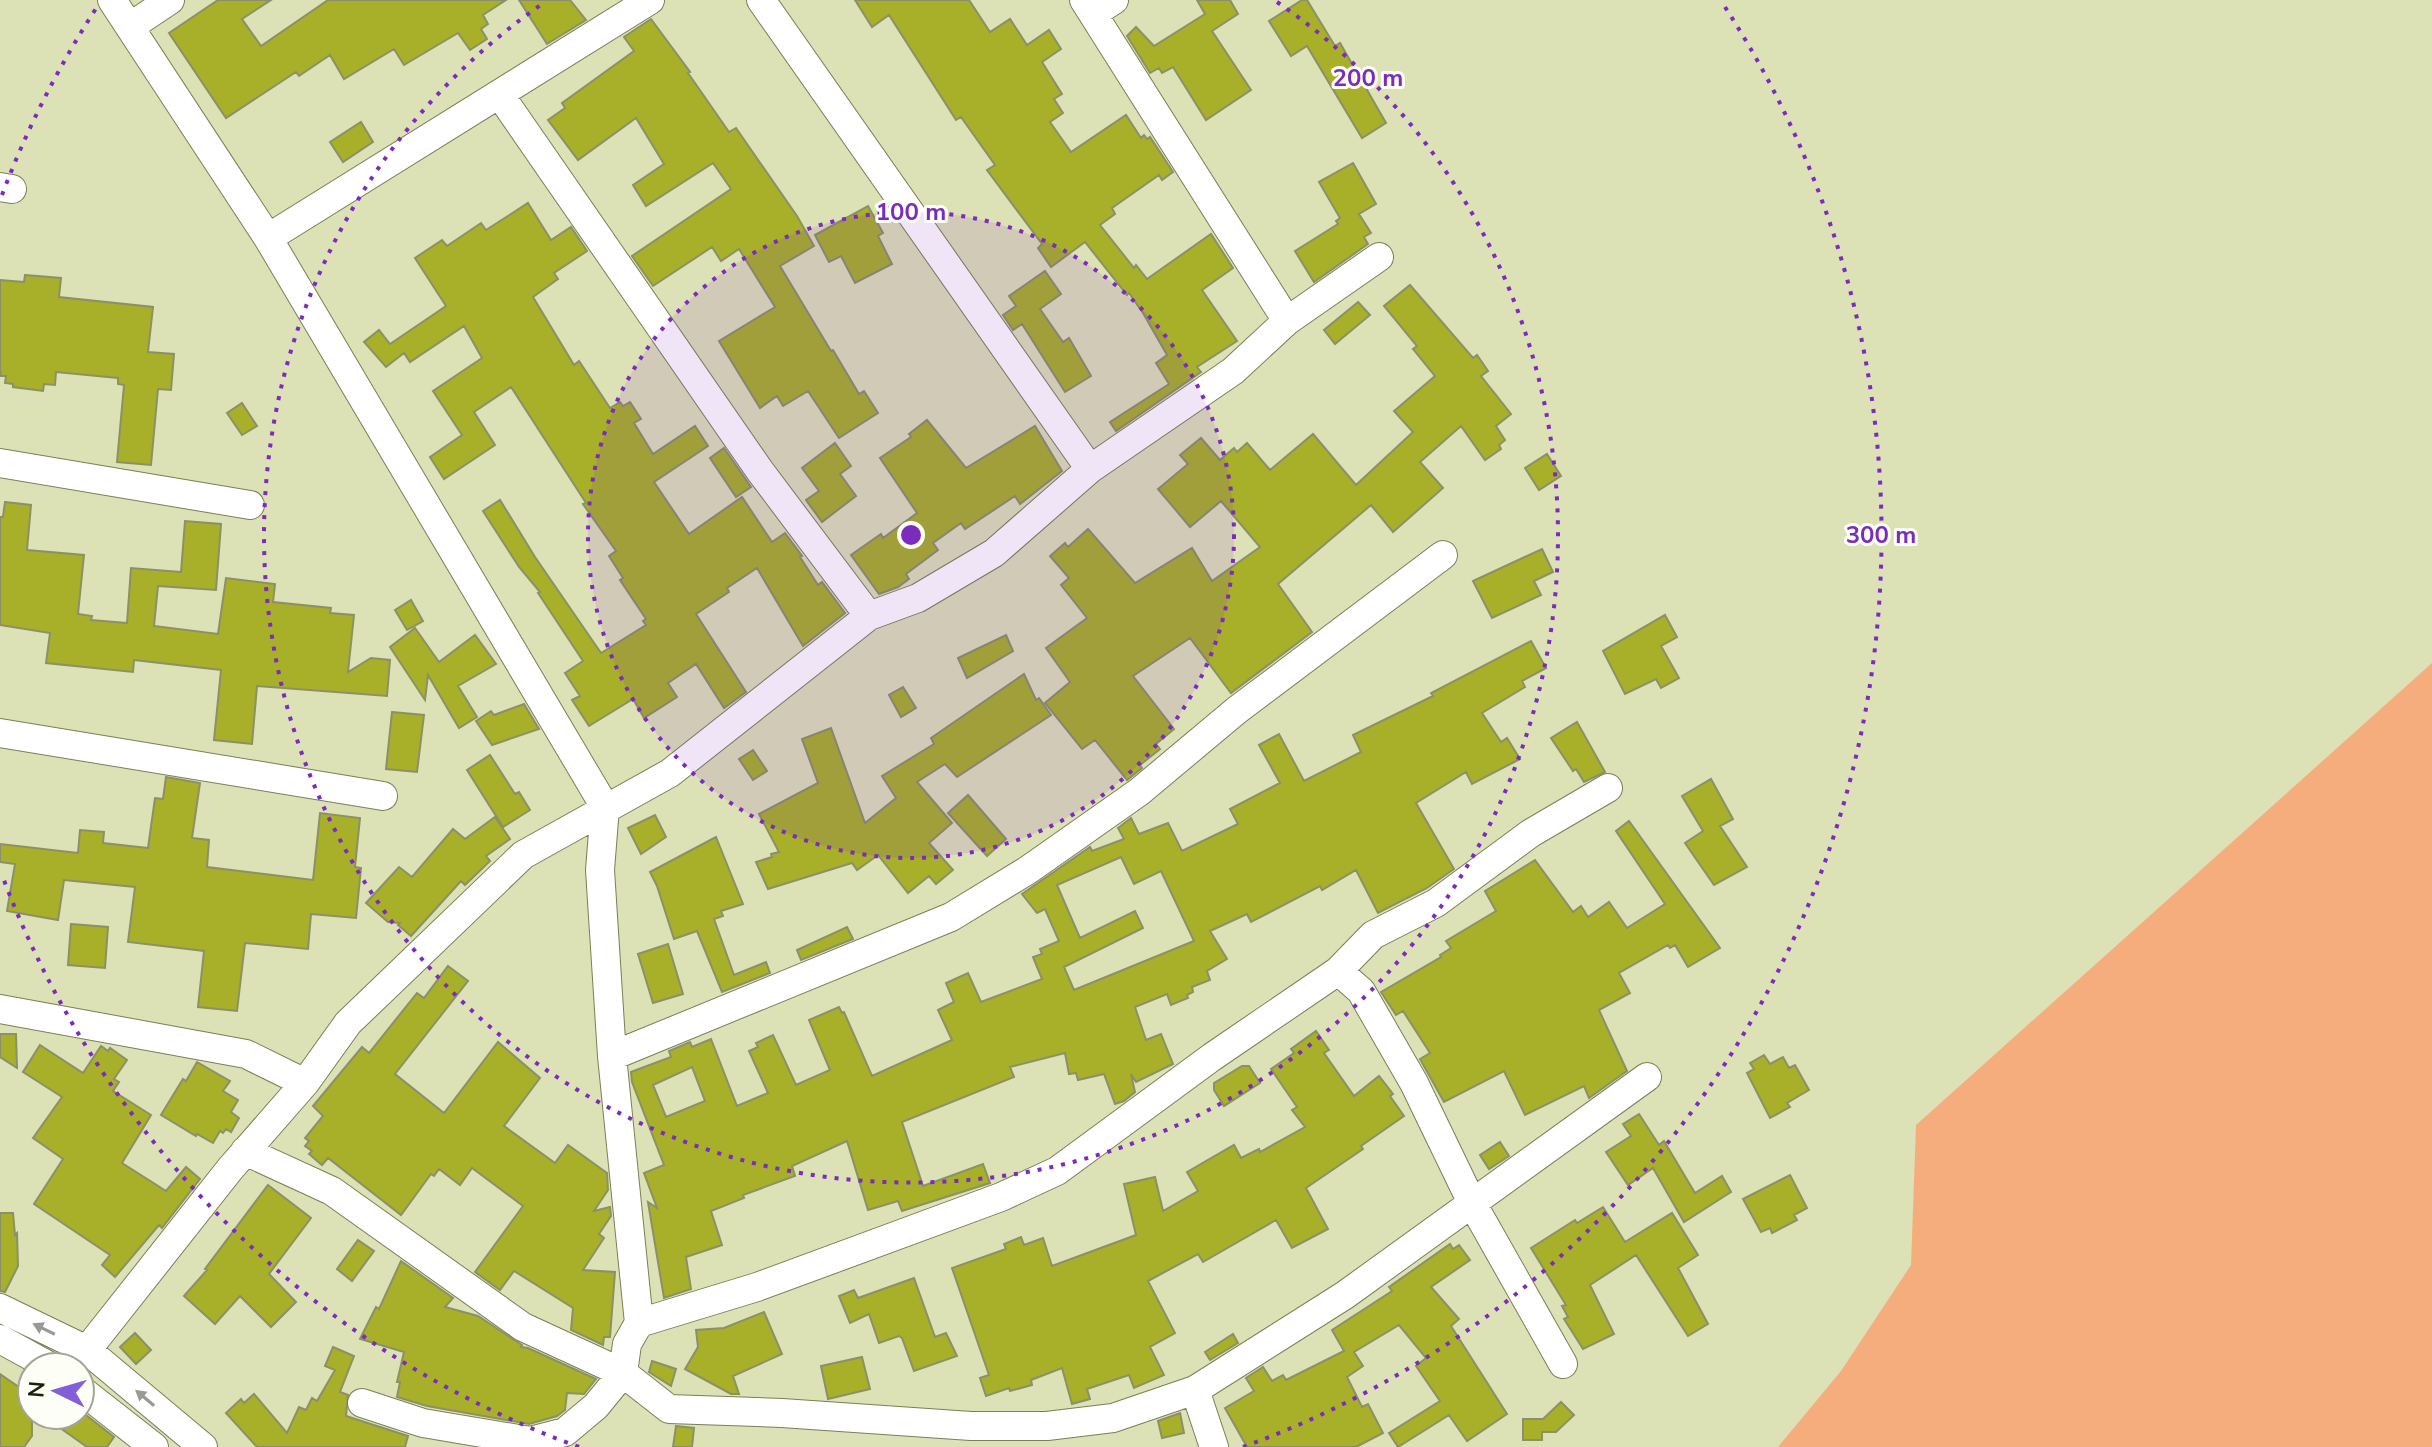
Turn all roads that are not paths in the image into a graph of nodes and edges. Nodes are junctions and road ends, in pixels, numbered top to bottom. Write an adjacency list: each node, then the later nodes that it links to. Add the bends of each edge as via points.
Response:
1 (112, 0): 6 (street)
2 (170, 0): 6 (street)
3 (650, 0): 7 (street)
4 (761, 0): 12 (street)
5 (1097, 4): 10 (street)
6 (131, 26): 8 (street)
7 (500, 95): 8 (street); 15 (street, via 760,471)
8 (268, 238): 19 (street)
9 (1379, 257): 10 (street)
10 (1287, 321): 12 (street, via 1233,371)
11 (0, 463): 13 (street)
12 (1090, 469): 15 (street, via 994,553 918,598)
13 (250, 505)
14 (1443, 555): 22 (street, via 1237,710 1139,792 951,917)
15 (869, 616): 19 (street, via 670,773)
16 (0, 733): 18 (street)
17 (1608, 788): 20 (street, via 1531,833 1436,903 1373,935)
18 (383, 796)
19 (605, 807): 22 (street, via 600,870); 24 (street, via 523,855 348,1023)
20 (1338, 971): 26 (street, via 1361,991 1384,1030); 28 (street, via 1057,1171 1001,1197 771,1281)
21 (0, 1009): 24 (street, via 246,1054)
22 (612, 1056): 28 (street)
23 (1647, 1077): 26 (street)
24 (305, 1083): 25 (street)
25 (245, 1151): 30 (street); 33 (street, via 332,1191 523,1327)
26 (1472, 1203): 32 (street); 34 (street, via 1345,1295)
27 (0, 1308): 30 (street, one-way to 27)
28 (639, 1323): 33 (street, via 627,1344)
29 (0, 1339): 31 (street)
30 (87, 1350): 39 (street, one-way to 30)
31 (22, 1351)
32 (1563, 1364)
33 (623, 1373): 36 (street, via 565,1432 530,1441 423,1423); 37 (street, via 669,1409 971,1426)
34 (1195, 1390): 37 (street, via 1113,1418 1047,1426); 40 (street)
35 (96, 1402): 38 (street)
36 (362, 1403)
37 (1026, 1436)
38 (154, 1447)
39 (203, 1447)
40 (1214, 1447)

